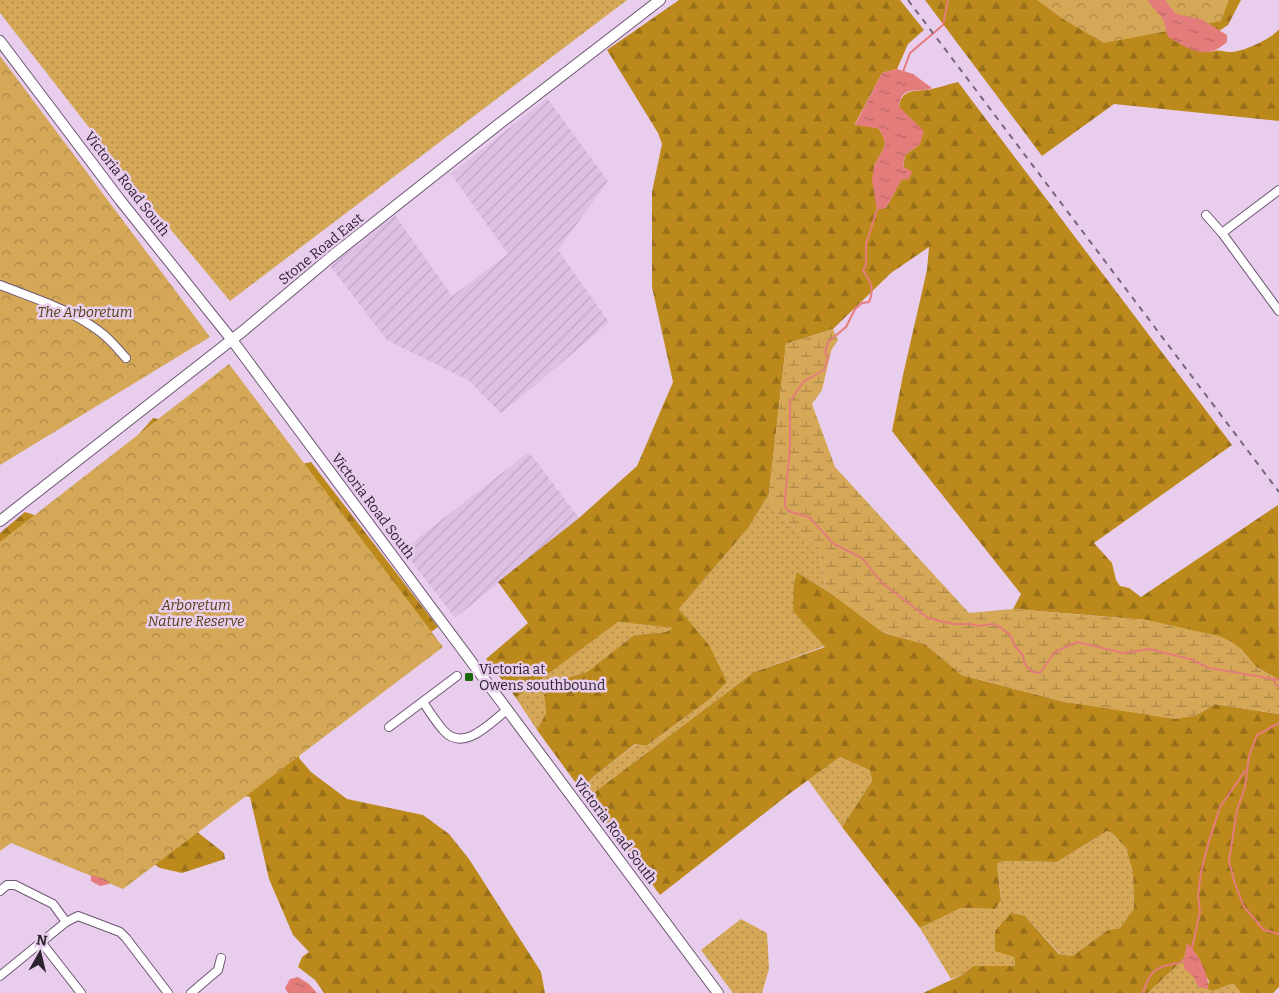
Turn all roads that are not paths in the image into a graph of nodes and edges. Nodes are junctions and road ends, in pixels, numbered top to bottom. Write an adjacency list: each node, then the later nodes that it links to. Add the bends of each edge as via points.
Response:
1 (660, 0): 8 (main road, Stone Road East, via 374,222)
2 (0, 41): 8 (main road, Victoria Road South, via 120,200)
3 (1279, 190): 5 (street)
4 (1206, 215): 5 (street)
5 (1222, 233): 7 (street)
6 (0, 285): 9 (street, via 66,312 100,331)
7 (1279, 311)
8 (232, 340): 10 (main road, Stone Road East); 13 (main road, Victoria Road South)
9 (126, 358)
10 (0, 521)
11 (457, 676): 12 (street)
12 (422, 702): 13 (street, via 445,732 455,738 472,737); 14 (street)
13 (507, 710): 23 (main road, Victoria Road South)
14 (389, 727)
15 (0, 891): 16 (street, via 7,885 14,885 52,904)
16 (66, 922): 17 (street); 21 (street, via 78,916 120,932)
17 (42, 943): 19 (street); 20 (street)
18 (221, 958): 22 (street, via 218,970)
19 (0, 976)
20 (80, 993)
21 (168, 993)
22 (191, 993)
23 (718, 993)

